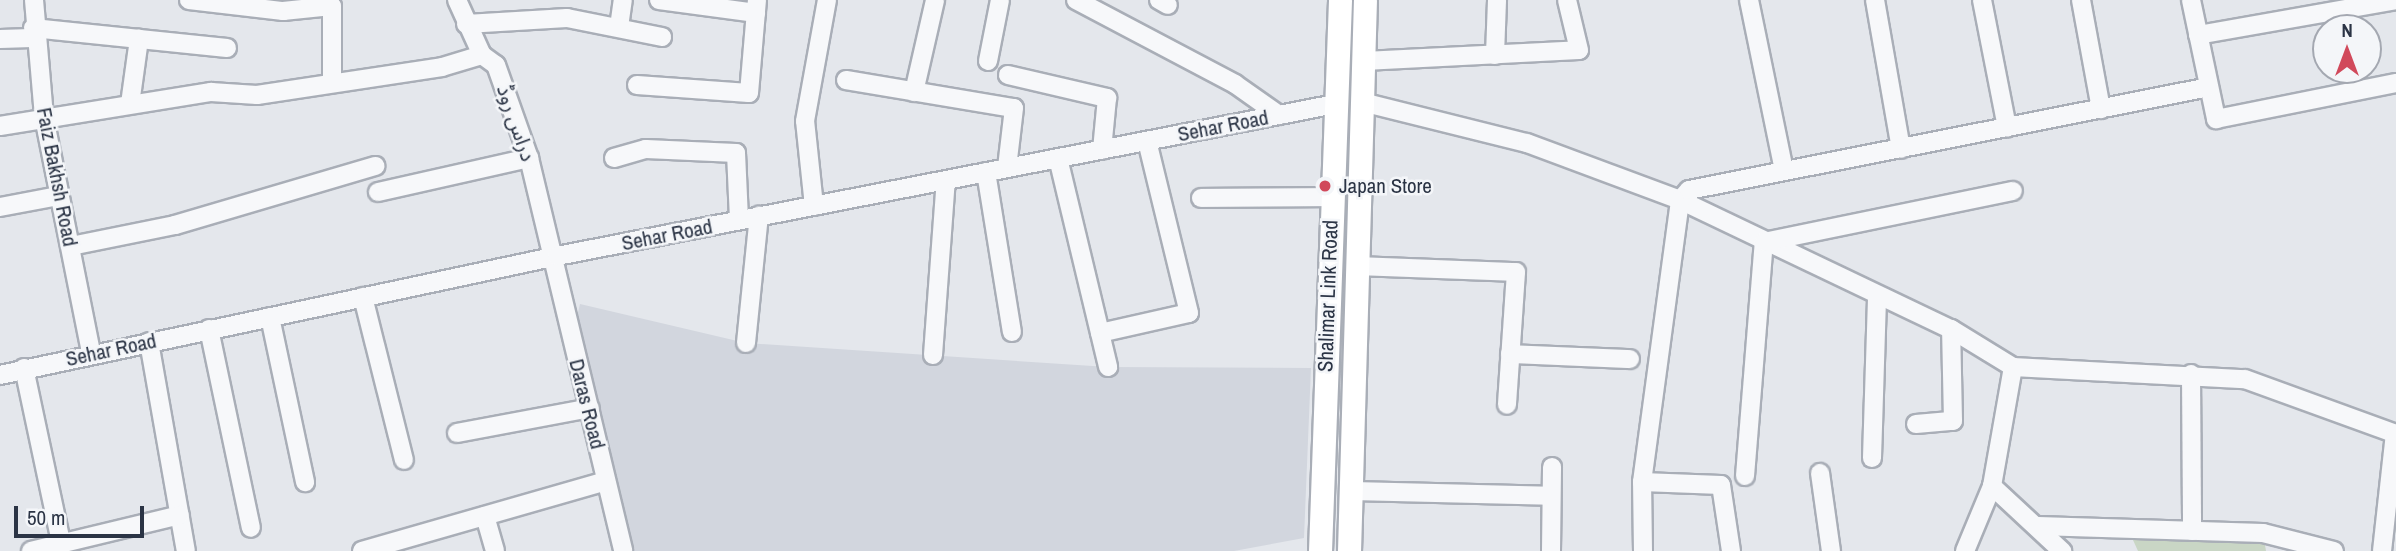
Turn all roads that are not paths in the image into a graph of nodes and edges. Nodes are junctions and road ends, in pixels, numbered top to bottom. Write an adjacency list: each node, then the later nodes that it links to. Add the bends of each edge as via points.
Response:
1 (34, 0): 25 (street, Faiz Bakhsh Road)
2 (189, 0): 37 (street, via 283,11 332,6)
3 (457, 0): 23 (street, دراس روڈ)
4 (623, 0): 24 (street)
5 (659, 0): 21 (street)
6 (827, 0): 67 (street, via 805,121)
7 (935, 0): 41 (street)
8 (1000, 0): 33 (street)
9 (1076, 0): 46 (street, via 1235,84)
10 (1340, 0): 44 (main road, Shalimar Link Road)
11 (1366, 0): 34 (main road, Shalimar Link Road)
12 (1497, 0): 32 (street)
13 (1567, 0): 32 (street, via 1579,50)
14 (1749, 0): 58 (street)
15 (1875, 0): 51 (street)
16 (1982, 0): 49 (street)
17 (2081, 0): 45 (street)
18 (2192, 0): 26 (street)
19 (2280, 0): 22 (street)
20 (2396, 0): 22 (street)
21 (756, 6): 39 (street, via 749,93)
22 (2283, 19): 26 (street)
23 (466, 24): 24 (street, via 567,18); 31 (street, دراس روڈ)
24 (619, 27): 27 (street)
25 (33, 33): 28 (street); 29 (street); 47 (street, Faiz Bakhsh Road)
26 (2199, 35): 40 (street)
27 (662, 37)
28 (0, 39)
29 (139, 40): 30 (street); 43 (street)
30 (227, 48)
31 (482, 55): 37 (street); 53 (street, دراس روڈ, via 496,65)
32 (1494, 55): 34 (street)
33 (988, 61)
34 (1364, 61): 42 (main road, Shalimar Link Road)
35 (1008, 75): 52 (street, via 1107,98)
36 (846, 80): 41 (street)
37 (332, 83): 43 (street)
38 (2396, 83): 40 (street, via 2216,119)
39 (637, 85)
40 (2209, 87): 45 (street)
41 (914, 92): 57 (street, via 1014,108)
42 (1362, 102): 66 (street, via 1527,143); 74 (main road, Shalimar Link Road)
43 (130, 104): 47 (street)
44 (1335, 104): 46 (street, Sehar Road); 64 (main road, Shalimar Link Road)
45 (2101, 108): 49 (street)
46 (1279, 115): 50 (street, Sehar Road)
47 (44, 117): 48 (street); 63 (street, Faiz Bakhsh Road)
48 (0, 127)
49 (2007, 128): 51 (street)
50 (1147, 141): 52 (street, Sehar Road); 81 (street, via 1189,313)
51 (1901, 149): 58 (street)
52 (1102, 150): 55 (street, Sehar Road)
53 (529, 158): 62 (street); 73 (street, دراس روڈ)
54 (614, 158): 70 (street, via 646,149 736,153)
55 (1058, 158): 57 (street, Sehar Road); 81 (street)
56 (376, 166): 72 (street, via 175,225)
57 (1007, 168): 59 (street, Sehar Road)
58 (1784, 170): 66 (street, via 1702,183)
59 (986, 172): 60 (street, Sehar Road); 80 (street)
60 (946, 180): 67 (street, Sehar Road); 85 (street)
61 (2013, 191): 71 (street)
62 (378, 192)
63 (60, 196): 68 (street); 72 (street, Faiz Bakhsh Road)
64 (1332, 197): 65 (street); 95 (main road, Shalimar Link Road)
65 (1202, 198)
66 (1680, 200): 71 (street); 107 (street)
67 (814, 206): 69 (street, Sehar Road)
68 (0, 207)
69 (760, 216): 70 (street, Sehar Road); 83 (street)
70 (740, 220): 73 (street, Sehar Road)
71 (1765, 242): 75 (street); 104 (street)
72 (71, 246): 84 (street, Faiz Bakhsh Road)
73 (557, 256): 76 (street, Sehar Road); 94 (street, Daras Road)
74 (1359, 266): 86 (street, via 1517,272); 96 (main road, Shalimar Link Road)
75 (1877, 295): 79 (street); 100 (street)
76 (363, 297): 77 (street, Sehar Road); 101 (street)
77 (270, 317): 78 (street, Sehar Road); 106 (street)
78 (209, 329): 82 (street, Sehar Road); 114 (street)
79 (1951, 330): 89 (street); 97 (street, via 1953,421)
80 (1012, 332)
81 (1100, 333): 88 (street)
82 (149, 342): 84 (street, Sehar Road); 111 (street)
83 (746, 343)
84 (91, 353): 90 (street, Sehar Road)
85 (933, 355)
86 (1510, 355): 87 (street); 93 (street)
87 (1630, 359)
88 (1108, 367)
89 (2014, 367): 91 (street); 108 (street)
90 (24, 368): 92 (street, Sehar Road); 116 (street)
91 (2191, 374): 99 (street, via 2245,379); 115 (street)
92 (0, 375)
93 (1507, 405)
94 (590, 408): 98 (street); 105 (street, Daras Road)
95 (1324, 408): 96 (main road); 123 (main road, Shalimar Link Road)
96 (1354, 409): 109 (main road, Shalimar Link Road)
97 (1916, 424)
98 (457, 433)
99 (2396, 434): 132 (street)
100 (1872, 458)
101 (404, 460)
102 (1552, 467): 110 (street)
103 (1820, 473): 128 (street)
104 (1745, 476)
105 (606, 481): 112 (street); 122 (street, Daras Road)
106 (305, 482)
107 (1642, 482): 126 (street); 127 (street, via 1721,485)
108 (1992, 486): 113 (street); 129 (street)
109 (1352, 491): 110 (street); 124 (main road, Shalimar Link Road)
110 (1551, 496): 125 (street)
111 (180, 515): 116 (street); 119 (street)
112 (485, 516): 120 (street); 121 (street)
113 (2038, 526): 115 (street); 130 (street)
114 (251, 528)
115 (2192, 531): 117 (street)
116 (61, 542): 118 (street)
117 (2265, 542): 131 (street)
118 (31, 551)
119 (187, 551)
120 (362, 551)
121 (495, 551)
122 (623, 551)
123 (1320, 551)
124 (1349, 551)
125 (1551, 551)
126 (1643, 551)
127 (1731, 551)
128 (1831, 551)
129 (1965, 551)
130 (2062, 551)
131 (2334, 551)
132 (2382, 551)

